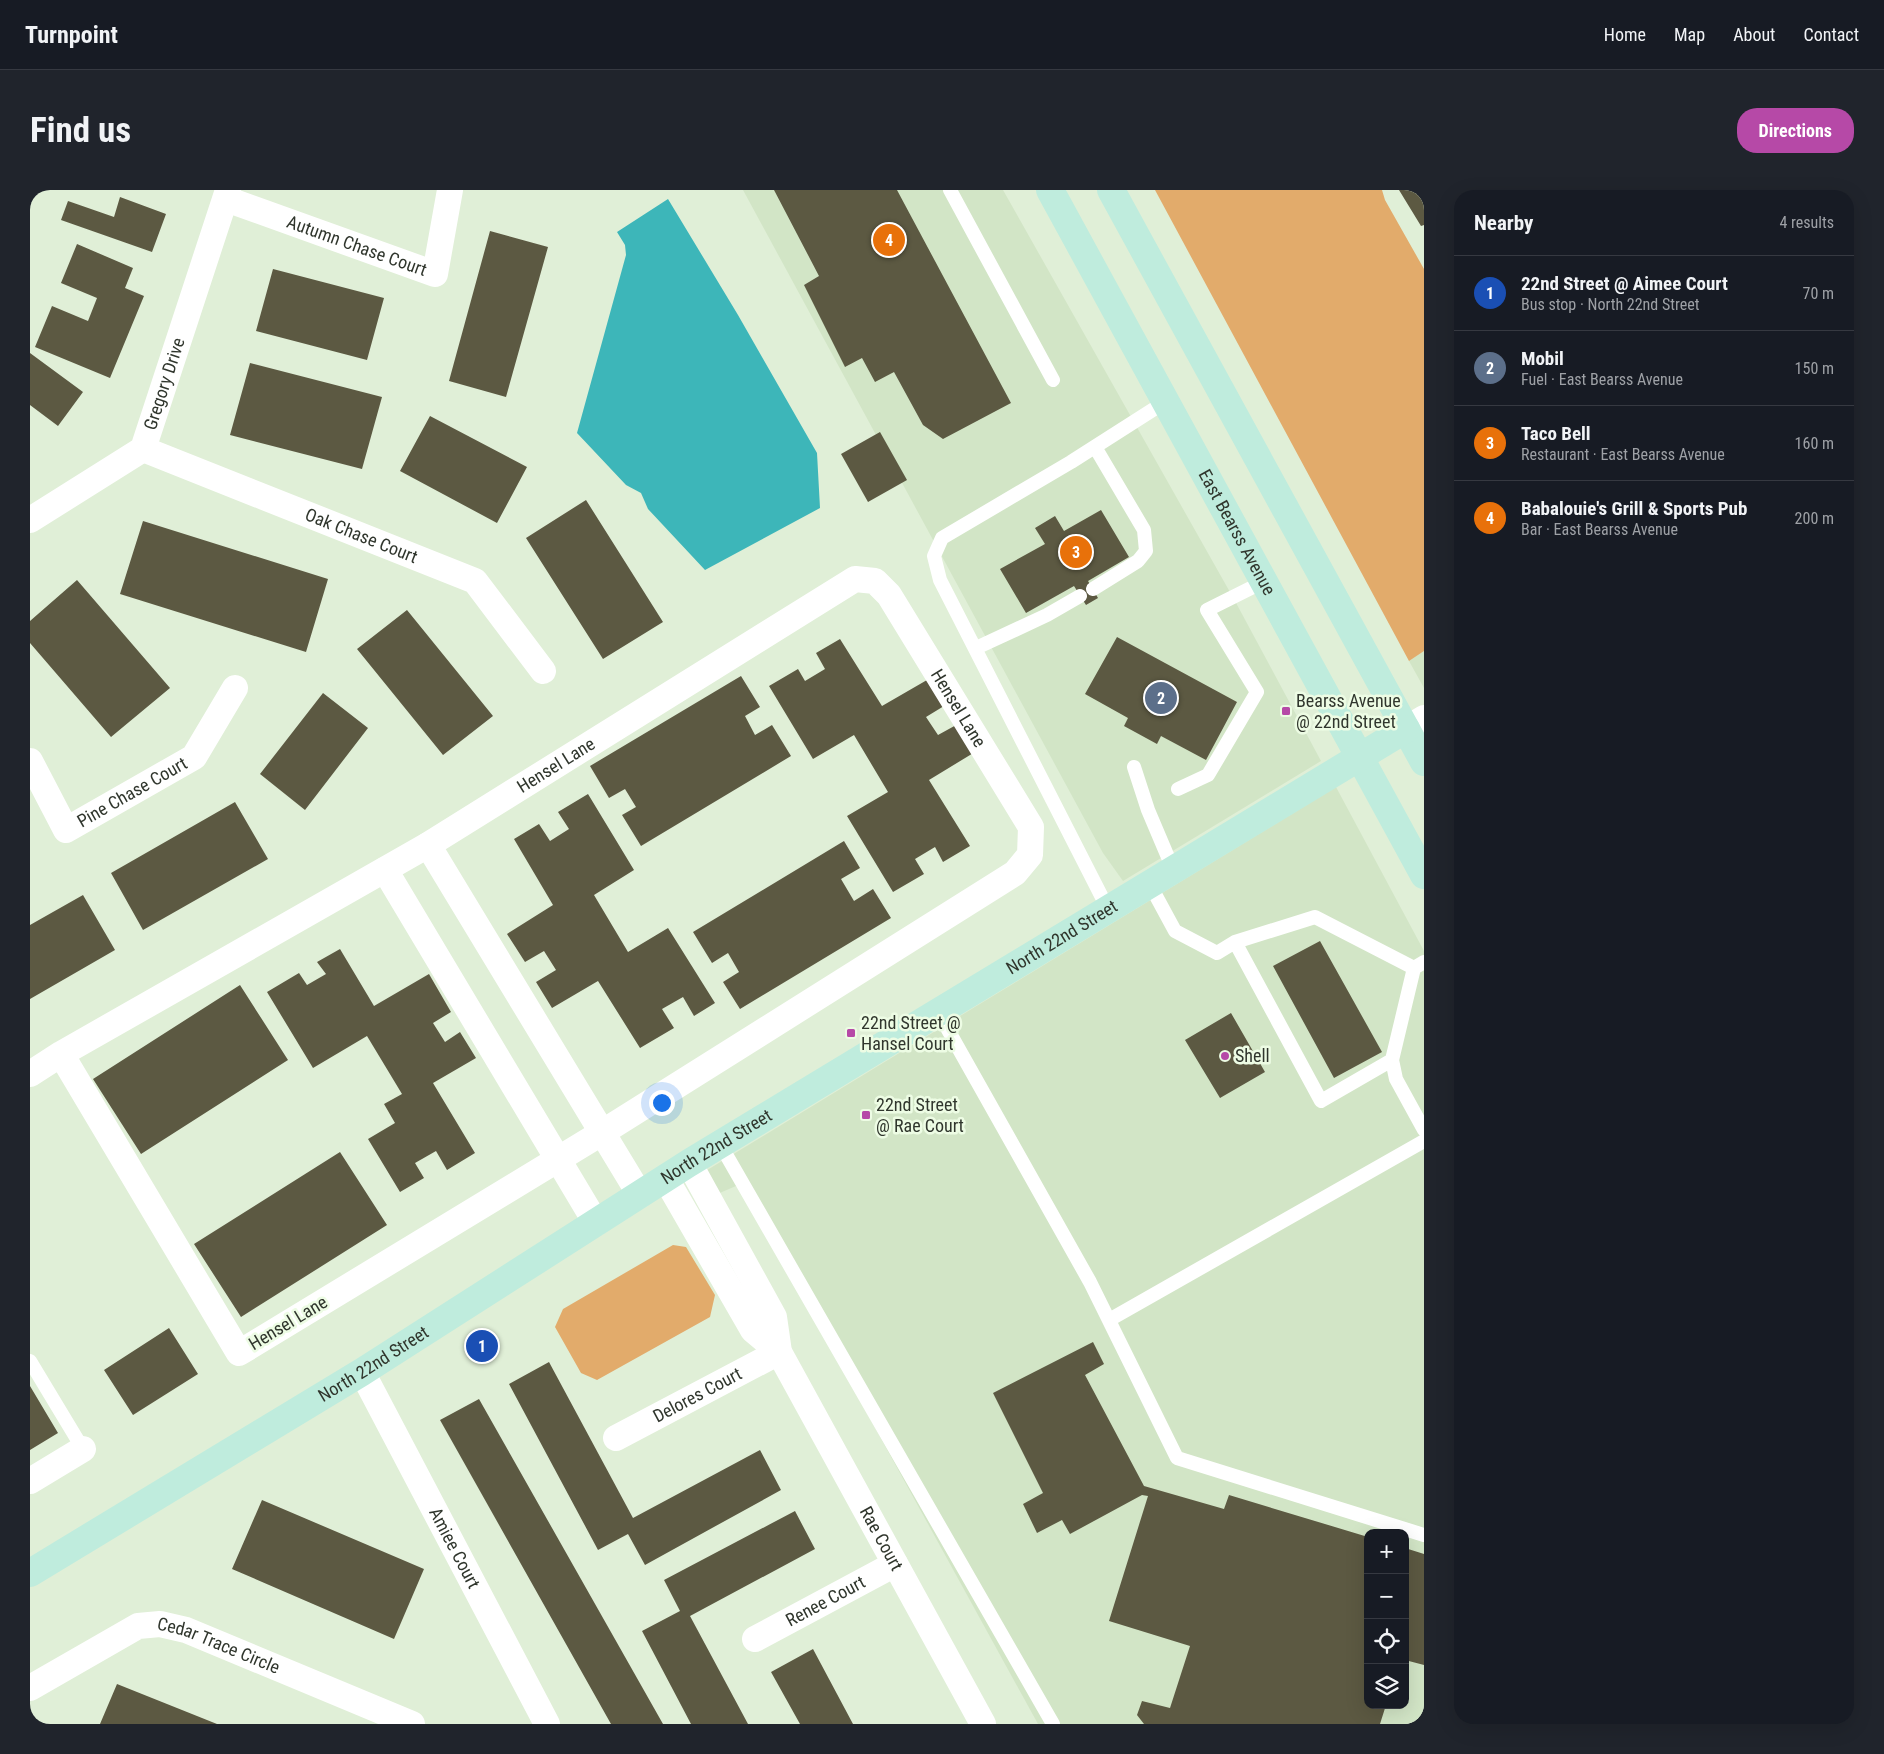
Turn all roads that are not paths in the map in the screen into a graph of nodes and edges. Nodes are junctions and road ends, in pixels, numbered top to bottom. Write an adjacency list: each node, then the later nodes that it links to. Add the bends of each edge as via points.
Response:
1 (450, 190): 5 (street, Autumn Chase Court, via 435,274)
2 (950, 190): 6 (lane)
3 (1050, 190): 7 (street, East Bearss Avenue)
4 (1111, 190): 15 (street)
5 (227, 195): 9 (street, Gregory Drive)
6 (1053, 380)
7 (1165, 402): 8 (lane); 11 (street, East Bearss Avenue)
8 (1095, 447): 12 (lane, via 942,538 934,556 940,580); 12 (lane, via 1144,530 1146,551 1138,561 1047,615)
9 (143, 449): 10 (street, Gregory Drive); 13 (street, Oak Chase Court, via 475,581)
10 (30, 520)
11 (1263, 582): 16 (street, East Bearss Avenue); 20 (lane, via 1207,610 1258,692 1208,775)
12 (976, 648): 26 (lane)
13 (542, 671)
14 (235, 688): 17 (street, Pine Chase Court, via 194,757 66,830)
15 (1415, 723): 16 (street, North 22nd Street); 18 (street)
16 (1358, 756): 22 (street, North 22nd Street); 24 (street, East Bearss Avenue)
17 (30, 761)
18 (1424, 762)
19 (1134, 767): 22 (lane)
20 (1178, 789)
21 (428, 845): 23 (street, Hensel Lane); 34 (street); 34 (street, Hensel Lane, via 855,579 875,581 889,595 1026,819 1030,827 1030,855 1015,873)
22 (1172, 869): 25 (street, North 22nd Street)
23 (385, 870): 30 (street, Hensel Lane); 37 (street)
24 (1424, 875)
25 (1149, 883): 26 (street, North 22nd Street); 27 (lane, via 1175,931 1217,953)
26 (1108, 909): 29 (street, North 22nd Street)
27 (1235, 942): 28 (lane, via 1315,918); 31 (lane, via 1321,1101)
28 (1419, 965): 31 (lane)
29 (938, 1012): 36 (street, North 22nd Street); 42 (lane)
30 (61, 1054): 32 (street, Hensel Lane); 37 (street, Hensel Lane, via 238,1353)
31 (1392, 1060): 33 (lane, via 1396,1078)
32 (30, 1074)
33 (1424, 1130)
34 (603, 1132): 37 (street, Hensel Lane); 40 (street)
35 (1424, 1141): 42 (lane)
36 (720, 1144): 38 (street, North 22nd Street); 57 (lane)
37 (557, 1160): 41 (street)
38 (689, 1163): 39 (street, North 22nd Street); 43 (street, Rae Court, via 774,1317)
39 (666, 1179): 40 (street, North 22nd Street); 43 (street, Rae Court, via 753,1330)
40 (640, 1195): 41 (street, North 22nd Street)
41 (596, 1224): 45 (street, North 22nd Street)
42 (1109, 1320): 49 (lane, via 1177,1458)
43 (779, 1352): 46 (street, Delores Court); 50 (street, Rae Court)
44 (30, 1361): 47 (lane)
45 (362, 1372): 51 (street, North 22nd Street); 55 (street, Amiee Court)
46 (616, 1438)
47 (83, 1449): 48 (street)
48 (30, 1482)
49 (1424, 1535)
50 (895, 1564): 52 (street, Renee Court); 56 (street, Rae Court)
51 (30, 1573)
52 (755, 1639)
53 (30, 1688): 54 (street, Cedar Trace Circle, via 138,1626 160,1624 186,1630)
54 (412, 1724)
55 (547, 1724)
56 (983, 1724)
57 (1053, 1724)

